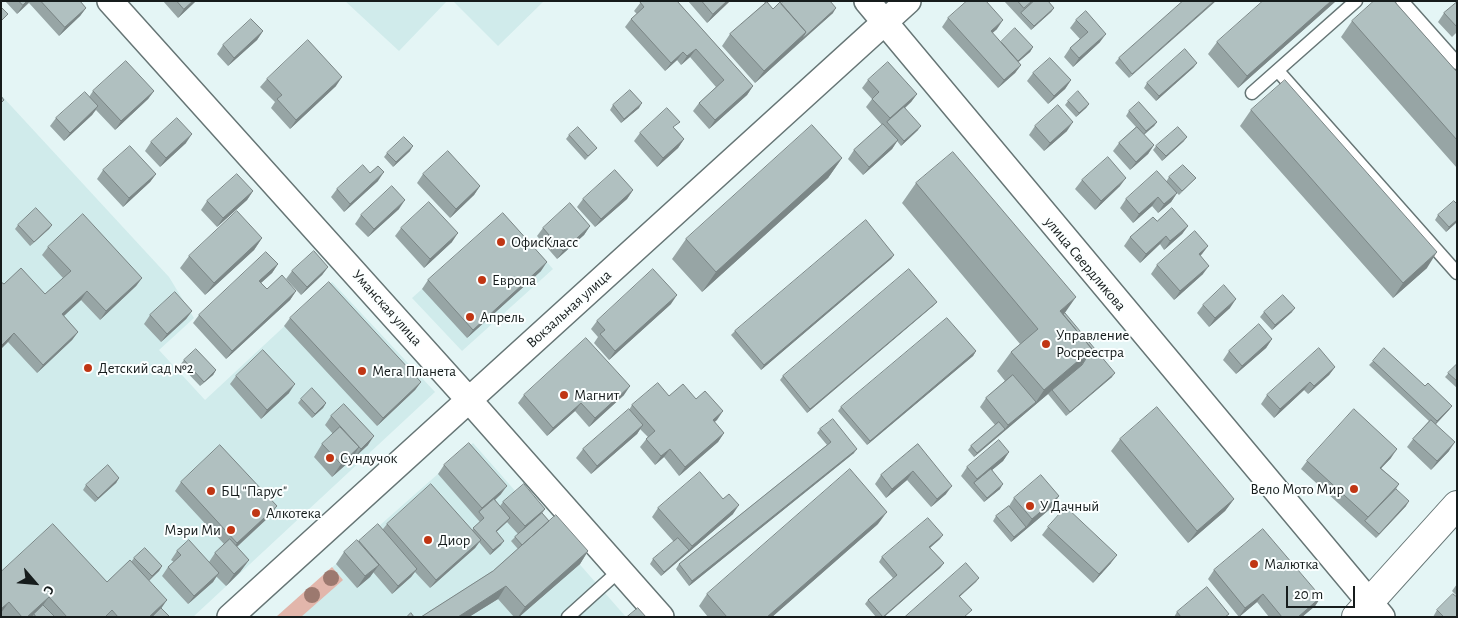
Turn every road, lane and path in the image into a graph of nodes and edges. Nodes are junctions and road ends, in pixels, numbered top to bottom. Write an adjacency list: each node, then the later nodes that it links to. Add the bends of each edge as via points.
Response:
1 (110, 1): 11 (street, Уманская улица)
2 (867, 1): 6 (street, улица Свердликова)
3 (908, 1): 6 (street, Вокзальная улица)
4 (1356, 1): 8 (lane)
5 (1402, 1): 7 (lane)
6 (885, 22): 11 (street, Вокзальная улица); 14 (street, улица Свердликова)
7 (1457, 63)
8 (1278, 71): 9 (lane); 10 (lane)
9 (1252, 93)
10 (1457, 273)
11 (470, 400): 13 (street, Уманская улица); 15 (street, Вокзальная улица)
12 (1457, 506): 14 (main road)
13 (620, 570): 16 (lane); 17 (street, Уманская улица)
14 (1369, 612)
15 (230, 617)
16 (568, 617)
17 (661, 617)

